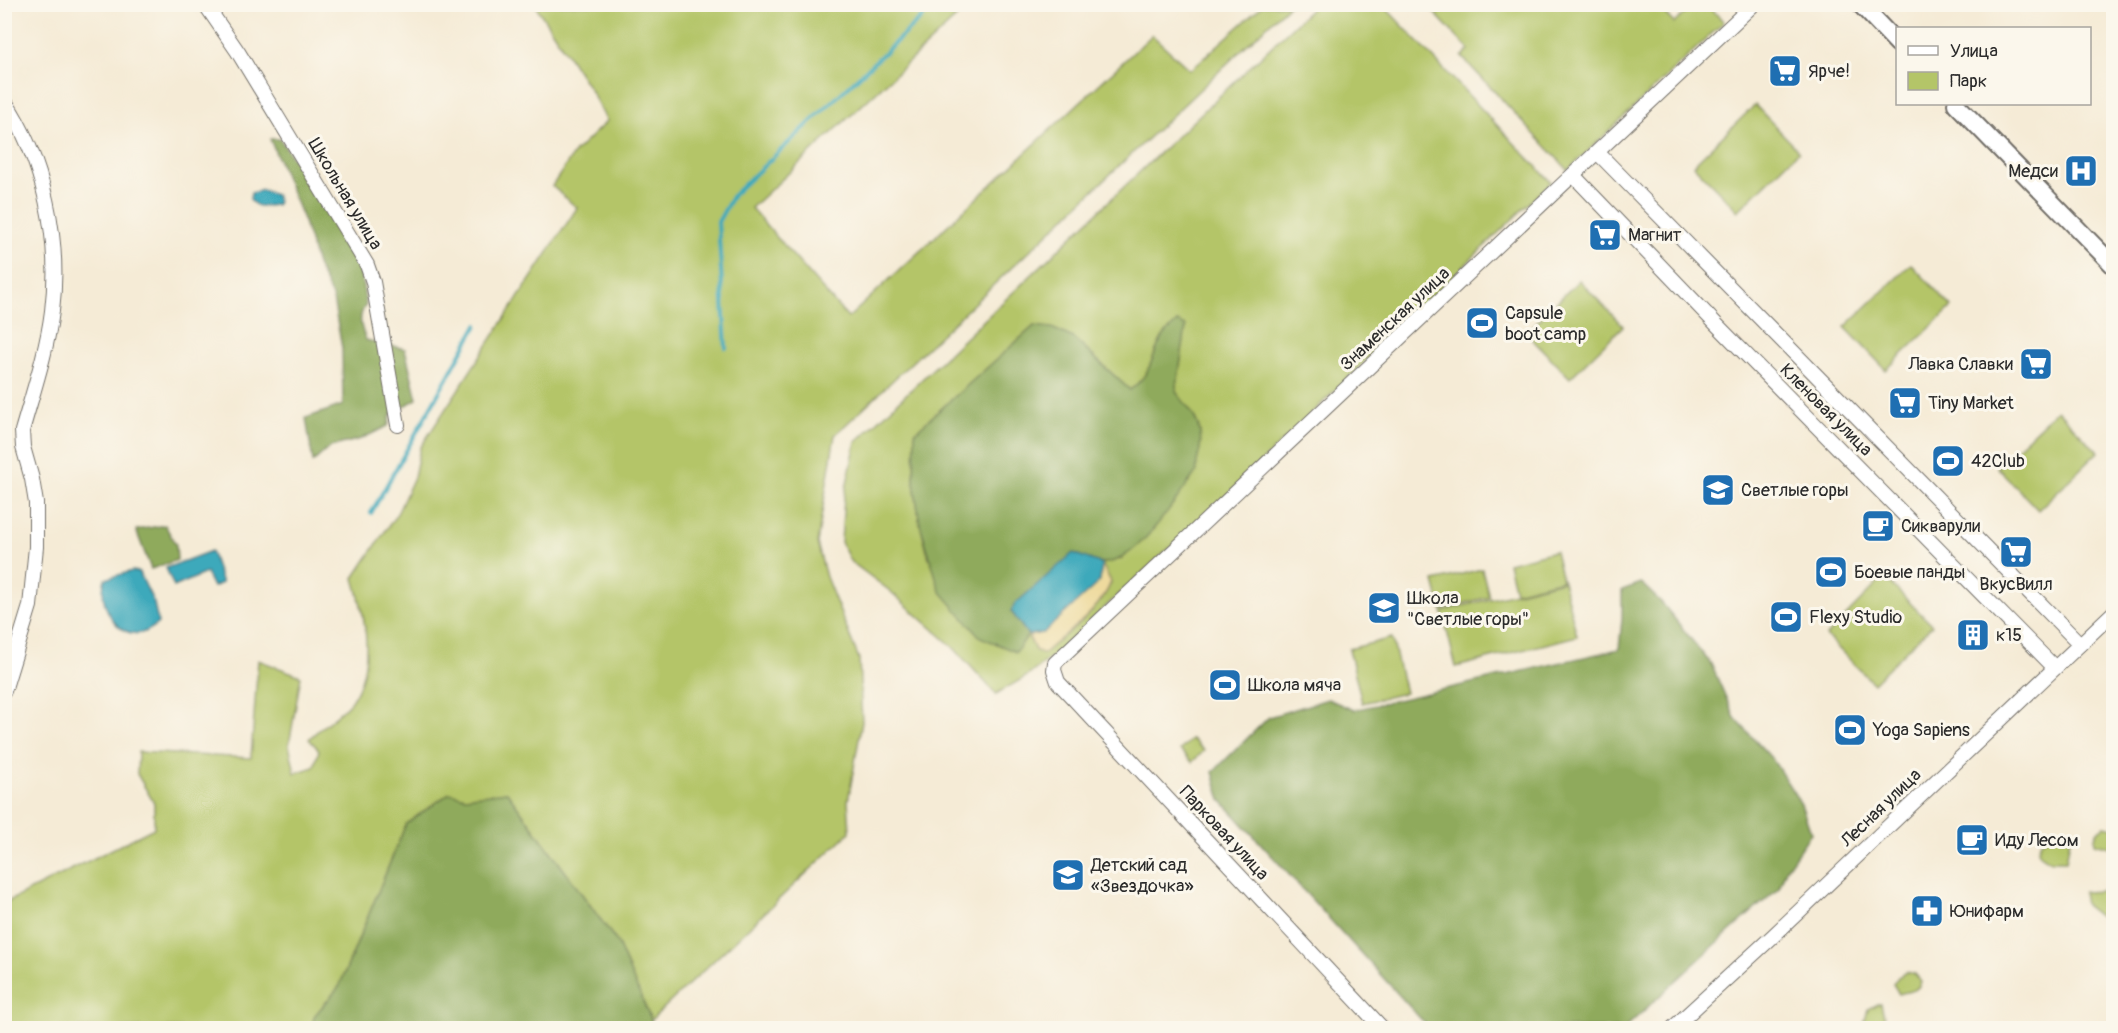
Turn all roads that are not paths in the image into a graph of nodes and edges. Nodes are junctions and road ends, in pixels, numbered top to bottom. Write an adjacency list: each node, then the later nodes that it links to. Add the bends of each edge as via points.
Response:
1 (205, 4): 10 (street, Школьная улица, via 366,265 373,282)
2 (1754, 4): 7 (street, Знаменская улица)
3 (1860, 4): 4 (street)
4 (1896, 42)
5 (4, 100): 15 (street, via 19,125 40,181 49,215 54,280 52,312 22,431 38,522 30,606)
6 (1957, 105): 9 (street)
7 (1598, 153): 8 (street, Знаменская улица); 12 (street, Кленовая улица)
8 (1573, 176): 13 (street, Знаменская улица); 14 (street, Кленовая улица)
9 (2114, 266)
10 (398, 424)
11 (2114, 612): 12 (street, Лесная улица)
12 (2080, 644): 14 (street, Лесная улица)
13 (1059, 658): 16 (street, Парковая улица, via 1054,669 1061,685)
14 (2055, 668): 17 (street, Лесная улица)
15 (4, 691)
16 (1382, 1029)
17 (1673, 1029)

